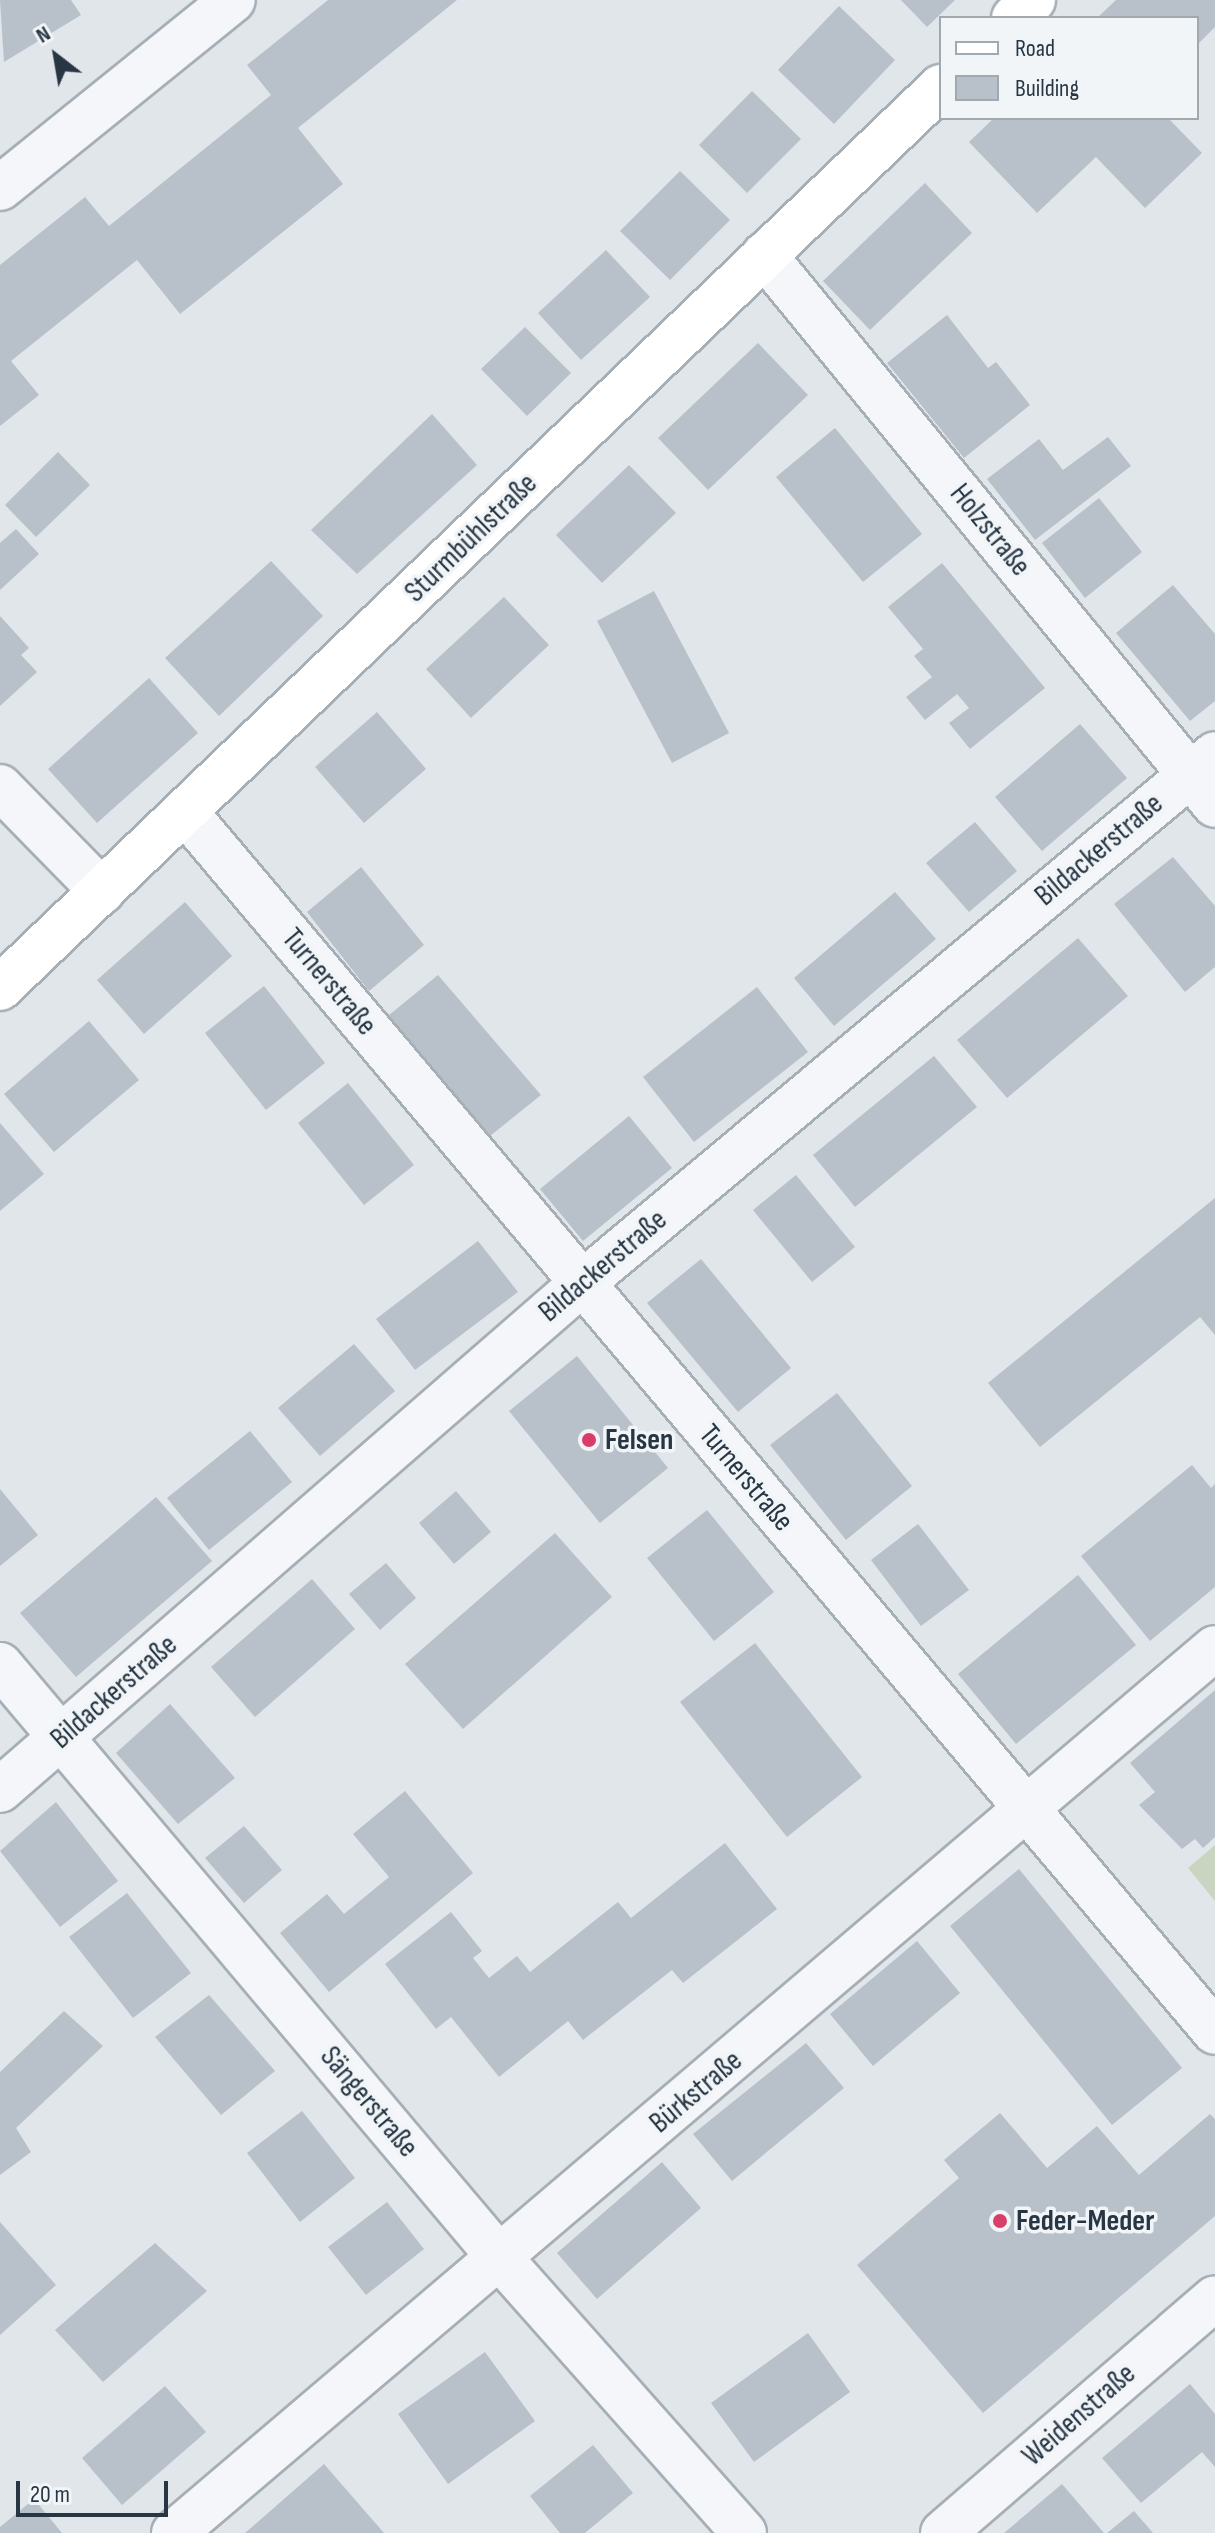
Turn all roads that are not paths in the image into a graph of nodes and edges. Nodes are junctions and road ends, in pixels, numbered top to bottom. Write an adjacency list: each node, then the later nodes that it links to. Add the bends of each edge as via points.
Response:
1 (233, 0): 5 (street)
2 (1033, 0): 3 (main road)
3 (1016, 16)
4 (939, 89): 6 (main road, Sturmbühlstraße)
5 (0, 188)
6 (764, 255): 7 (street, Holzstraße); 9 (main road, Sturmbühlstraße)
7 (1207, 778): 12 (street, Bildackerstraße)
8 (0, 787): 10 (street)
9 (186, 813): 10 (main road, Sturmbühlstraße); 12 (street, Turnerstraße)
10 (102, 891): 11 (main road, Sturmbühlstraße)
11 (0, 988)
12 (581, 1284): 15 (street, Bildackerstraße); 17 (street, Turnerstraße)
13 (1215, 1648): 17 (street, Bürkstraße)
14 (0, 1665): 15 (street, Sängerstraße)
15 (62, 1738): 16 (street, Bildackerstraße); 19 (street, Sängerstraße)
16 (0, 1790)
17 (1028, 1812): 18 (street, Turnerstraße); 19 (street, Bürkstraße)
18 (1215, 2032)
19 (499, 2257): 21 (street, Bürkstraße); 22 (street, Sängerstraße)
20 (1215, 2298): 23 (street, Weidenstraße)
21 (174, 2533)
22 (744, 2533)
23 (943, 2533)

